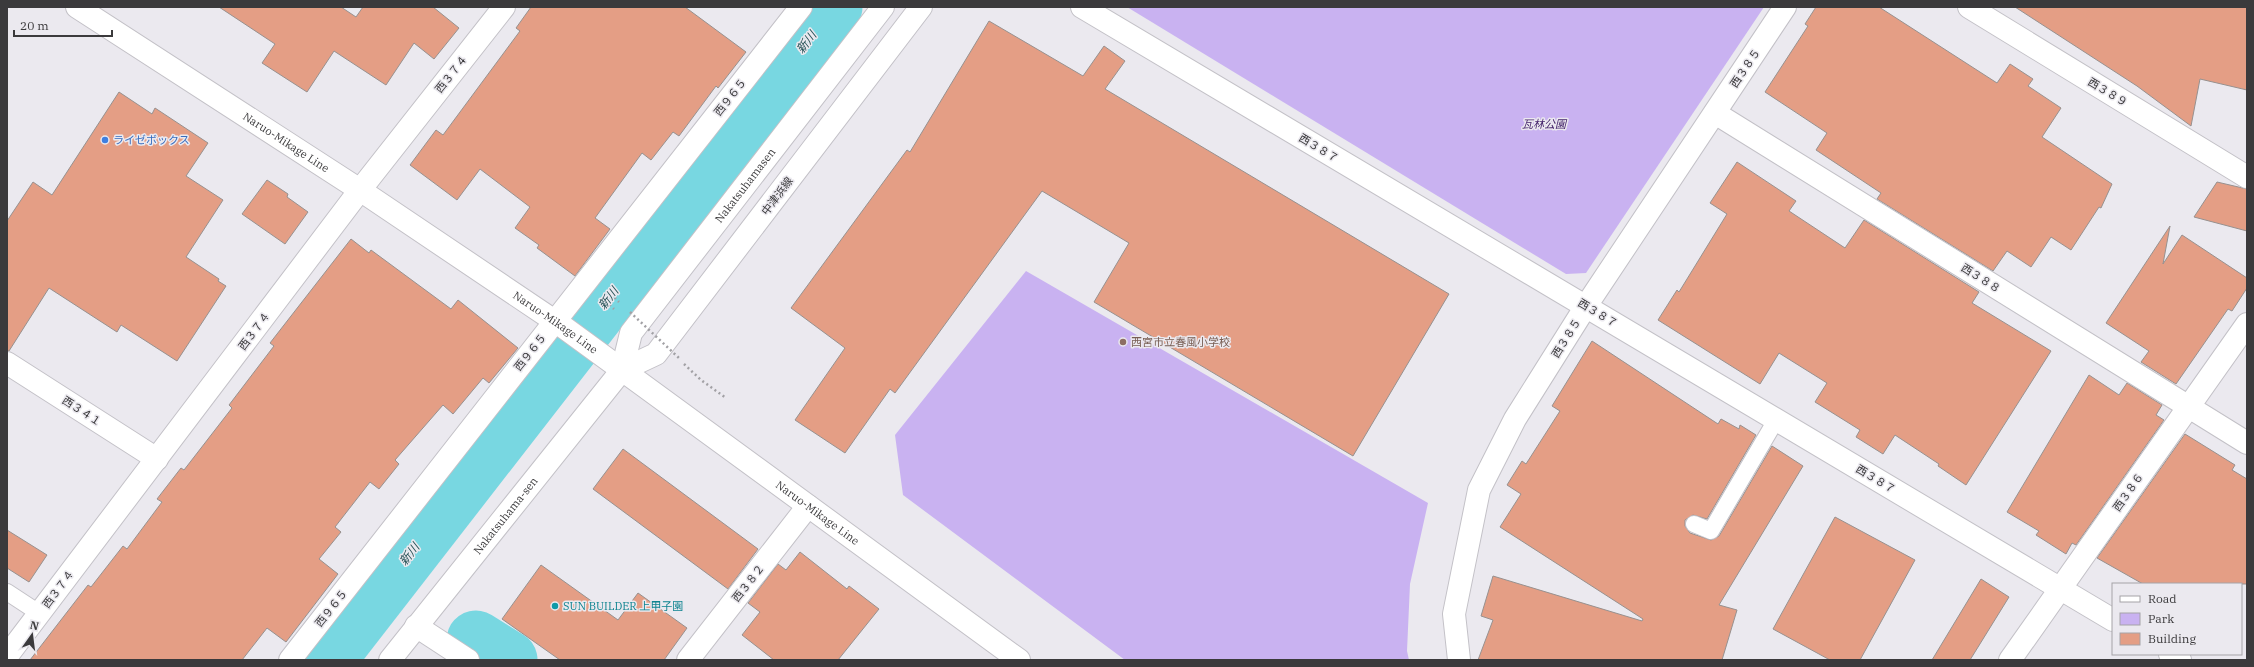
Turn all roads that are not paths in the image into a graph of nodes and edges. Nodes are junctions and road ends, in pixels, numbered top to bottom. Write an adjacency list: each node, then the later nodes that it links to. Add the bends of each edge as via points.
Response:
1 (77, 7): 11 (street, Naruo-Mikage Line)
2 (504, 7): 11 (street, 西３７４)
3 (801, 7): 13 (street, 西９６５)
4 (883, 7): 16 (street, Nakatsuhamasen, via 631,333)
5 (921, 7): 16 (street, 中津浜線, via 656,354)
6 (1082, 7): 12 (street, 西３８７)
7 (1785, 7): 9 (street, 西３８５)
8 (1969, 7): 10 (street, 西３８９)
9 (1715, 113): 12 (street, 西３８５); 17 (street, 西３８８)
10 (2247, 177)
11 (360, 190): 13 (street, Naruo-Mikage Line); 20 (street, 西３７４)
12 (1586, 306): 18 (street, 西３８７); 34 (street, 西３８５, via 1515,419 1479,490 1454,614)
13 (558, 323): 16 (street, Naruo-Mikage Line); 29 (street, 西９６５)
14 (2247, 324): 17 (street, 西３８６)
15 (7, 363): 20 (street, 西３４１)
16 (622, 370): 21 (street, Naruo-Mikage Line); 27 (street, Nakatsuhama-sen)
17 (2188, 407): 19 (street, 西３８８); 23 (street, 西３８６)
18 (1776, 420): 22 (lane, via 1711,531); 23 (street, 西３８７)
19 (2247, 443)
20 (157, 459): 25 (street, 西３７４)
21 (808, 506): 32 (street, 西３８２); 33 (street, Naruo-Mikage Line)
22 (1694, 524)
23 (2060, 588): 26 (street, 西３８７); 35 (street, 西３８６)
24 (7, 592): 25 (lane)
25 (39, 614): 28 (street, 西３７４)
26 (2112, 619)
27 (416, 626): 30 (street, Nakatsuhama-sen); 31 (street)
28 (7, 656)
29 (290, 660)
30 (390, 660)
31 (468, 660)
32 (688, 660)
33 (1019, 660)
34 (1459, 660)
35 (2010, 660)

